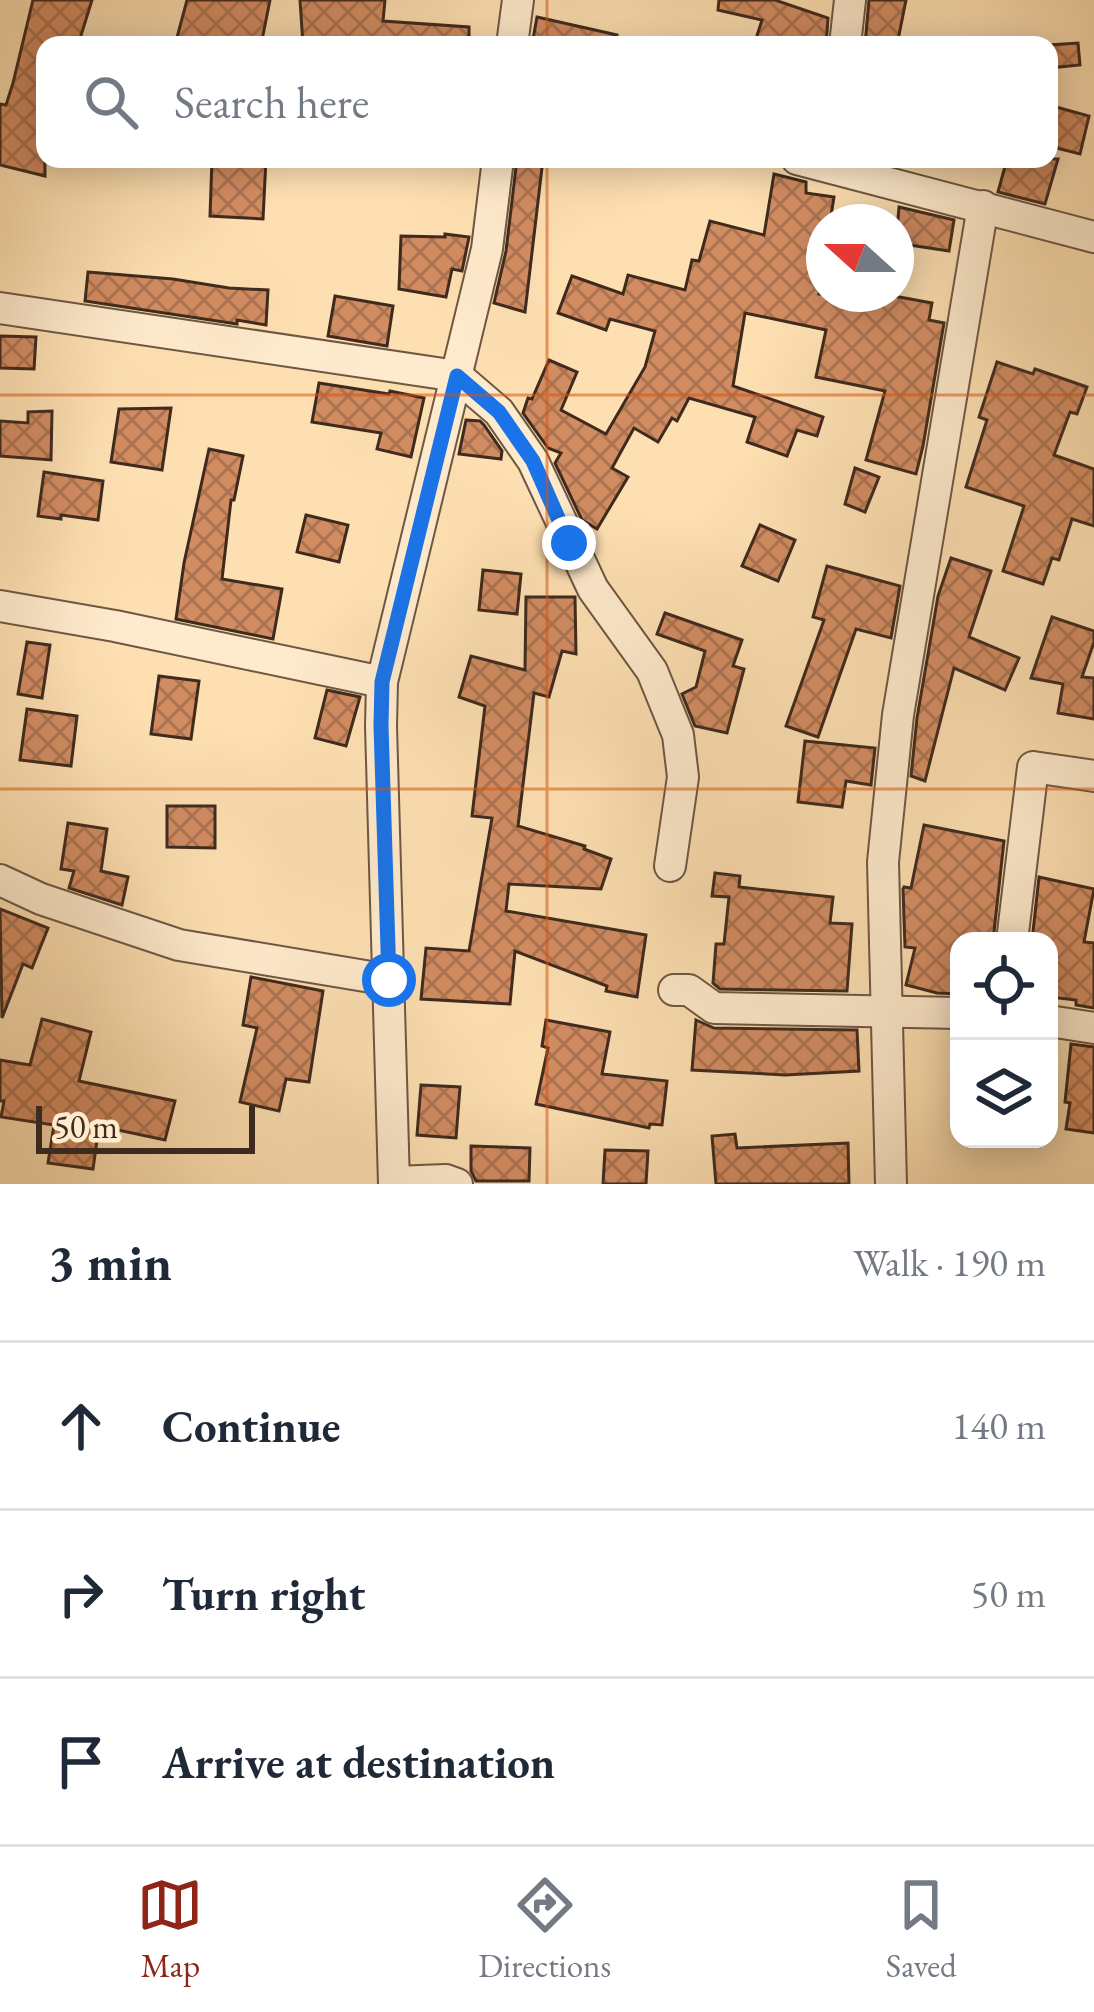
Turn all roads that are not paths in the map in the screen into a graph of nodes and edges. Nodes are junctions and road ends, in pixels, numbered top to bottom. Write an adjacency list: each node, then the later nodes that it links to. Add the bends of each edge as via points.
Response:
1 (518, 0): 3 (street)
2 (850, 0): 4 (street)
3 (513, 36)
4 (846, 36)
5 (496, 168): 10 (street, via 487,250)
6 (850, 168): 7 (street)
7 (983, 206): 8 (street); 19 (street, via 898,715 883,862)
8 (1094, 237)
9 (0, 308): 10 (street)
10 (457, 376): 12 (street); 14 (street, via 499,412 533,461 593,589 652,671 678,735 683,777)
11 (0, 605): 12 (street)
12 (382, 682): 17 (street)
13 (1094, 776): 16 (street, via 1033,767)
14 (670, 866)
15 (0, 880): 17 (street, via 179,945)
16 (1013, 932)
17 (389, 980): 23 (street)
18 (674, 990): 19 (street, via 714,1008)
19 (888, 1012): 20 (street); 25 (street)
20 (950, 1013)
21 (1058, 1022): 22 (street)
22 (1094, 1028)
23 (394, 1183): 24 (street)
24 (457, 1184)
25 (891, 1184)

